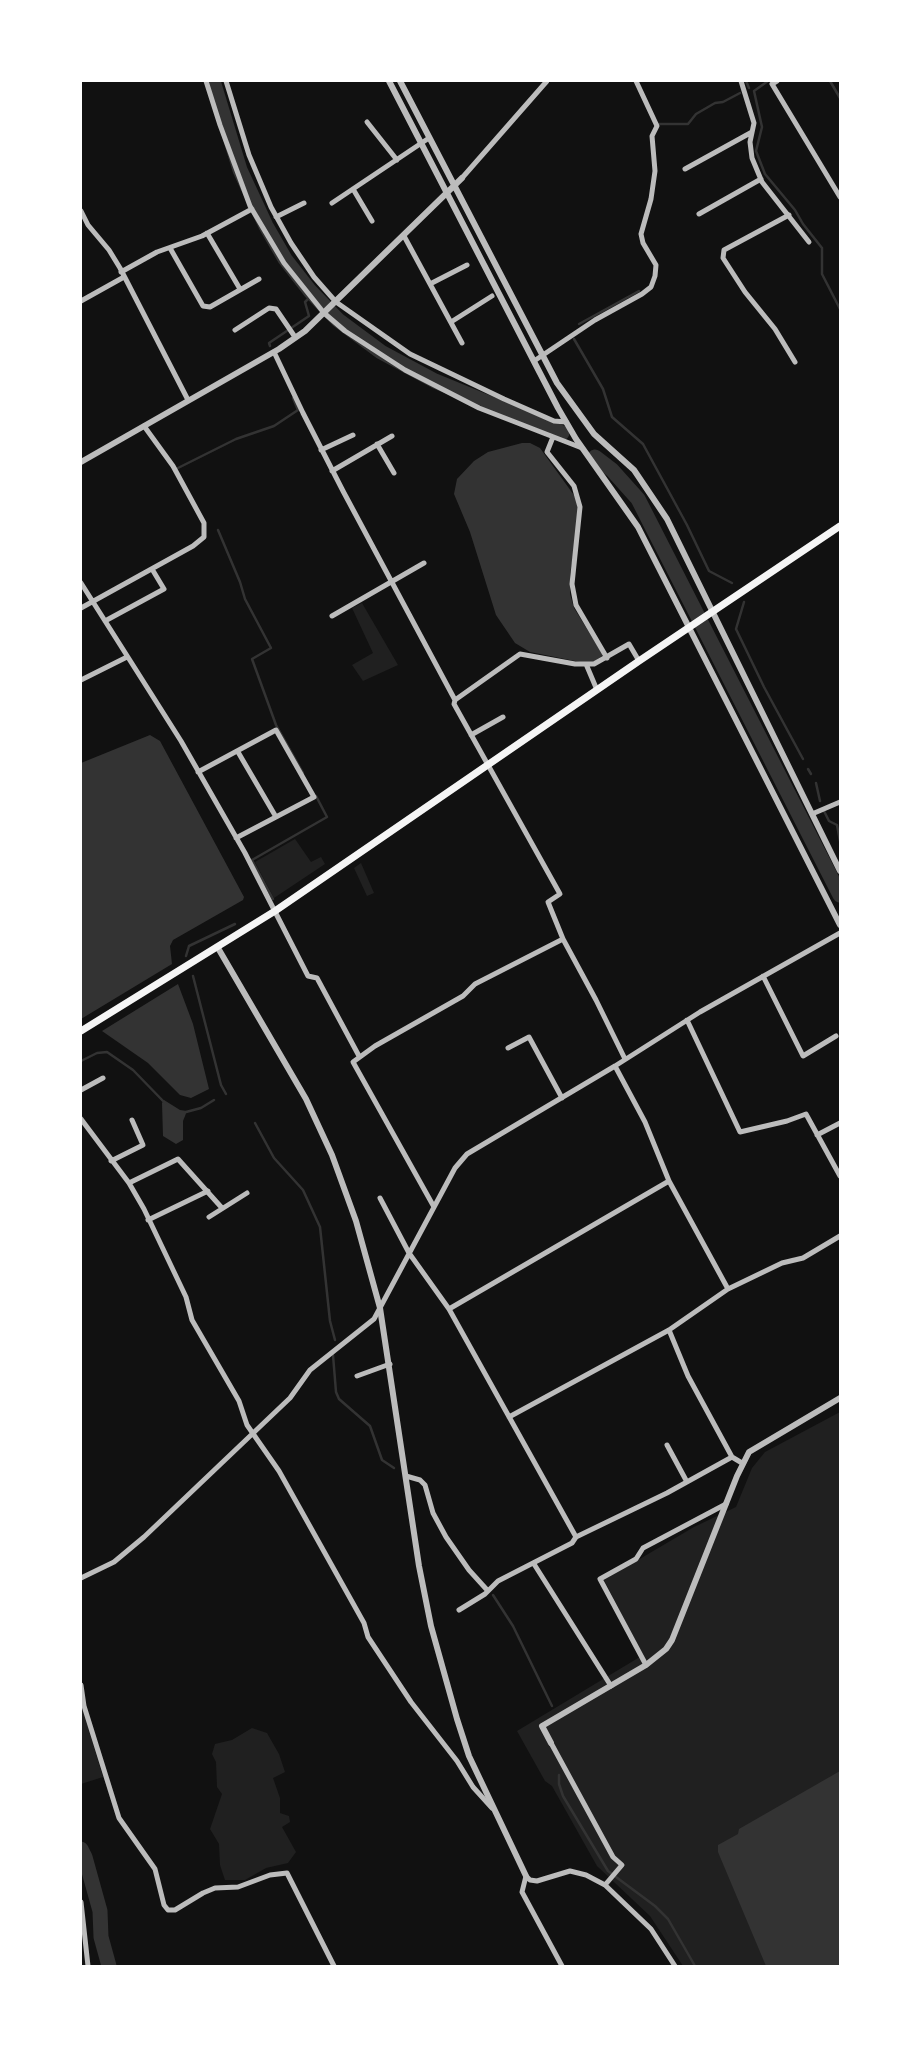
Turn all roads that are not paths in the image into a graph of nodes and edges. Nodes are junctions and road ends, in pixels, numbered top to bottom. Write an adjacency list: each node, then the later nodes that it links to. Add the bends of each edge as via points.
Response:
1 (206, 81): 23 (street)
2 (226, 81): 27 (street, via 249,155)
3 (389, 81): 12 (street)
4 (400, 81): 11 (street)
5 (547, 81): 15 (street)
6 (636, 81): 47 (street, via 657,126 652,136 655,171 651,199 641,234 656,264 655,276 651,287 642,294)
7 (741, 81): 10 (street, via 754,123)
8 (777, 81): 20 (street, via 772,84)
9 (367, 122): 13 (street)
10 (752, 132): 14 (street); 16 (street, via 752,158)
11 (429, 138): 12 (street); 17 (street)
12 (421, 143): 13 (street); 19 (street)
13 (397, 160): 18 (street)
14 (685, 169)
15 (462, 178): 17 (street)
16 (761, 179): 25 (street); 26 (street)
17 (454, 186): 19 (street); 47 (street)
18 (353, 189): 22 (street); 28 (street)
19 (447, 193): 30 (street); 48 (street)
20 (840, 197)
21 (304, 202): 27 (street)
22 (332, 203)
23 (252, 209): 29 (street); 41 (street, via 284,263)
24 (81, 211): 34 (street)
25 (699, 214)
26 (789, 215): 31 (street); 49 (street, via 724,250 723,258)
27 (276, 217): 40 (street, via 314,277)
28 (372, 221)
29 (207, 233): 32 (street); 37 (street)
30 (404, 236): 36 (street); 40 (street)
31 (809, 242)
32 (170, 248): 34 (street, via 157,252); 37 (street, via 202,306 210,307)
33 (467, 265): 36 (street)
34 (123, 275): 39 (street); 50 (street)
35 (259, 278): 37 (street)
36 (430, 284): 42 (street)
37 (240, 290)
38 (492, 296): 42 (street)
39 (81, 301)
40 (336, 302): 41 (street); 51 (street, via 410,354 554,421)
41 (324, 313): 44 (street); 55 (street, via 345,331 405,370 479,408)
42 (451, 322): 45 (street)
43 (235, 330): 44 (street, via 269,308 276,309)
44 (292, 333): 46 (street)
45 (462, 343)
46 (274, 352): 50 (street); 58 (street)
47 (542, 356): 48 (street); 69 (street, via 574,410 594,434 634,470 655,499)
48 (534, 360): 51 (street)
49 (795, 362)
50 (188, 400): 52 (street)
51 (566, 422): 57 (street)
52 (144, 426): 59 (street); 64 (street, via 173,466 206,531 193,546)
53 (353, 435): 58 (street)
54 (392, 436): 56 (street)
55 (553, 437): 57 (street); 74 (street, via 547,452 574,486 580,507 572,584 576,605)
56 (377, 444): 60 (street); 61 (street)
57 (582, 448): 72 (street, via 638,527)
58 (321, 450): 60 (street)
59 (81, 462)
60 (332, 471): 65 (street)
61 (394, 473)
62 (840, 526): 69 (main road)
63 (424, 563): 65 (street)
64 (152, 569): 67 (street); 71 (street, via 164,589)
65 (391, 582): 70 (street); 79 (street)
66 (81, 583): 67 (street)
67 (93, 602): 68 (street); 71 (street)
68 (81, 608)
69 (710, 614): 72 (main road); 86 (street)
70 (332, 616)
71 (105, 621): 73 (street)
72 (692, 625): 75 (main road); 91 (street)
73 (127, 657): 77 (street); 84 (street)
74 (607, 658): 75 (street, via 629,644); 76 (street)
75 (638, 661): 78 (main road)
76 (586, 664): 78 (street); 79 (street, via 520,654)
77 (81, 680)
78 (597, 690): 83 (main road)
79 (455, 700): 81 (street, via 454,704)
80 (503, 717): 81 (street)
81 (471, 735): 83 (street)
82 (238, 752): 84 (street); 87 (street); 87 (street, via 276,730 314,797)
83 (489, 766): 90 (main road); 93 (street, via 560,894 548,902)
84 (198, 772): 88 (street)
85 (840, 802): 86 (street)
86 (812, 814): 89 (street)
87 (276, 817): 88 (street)
88 (236, 838): 90 (street)
89 (840, 871)
90 (275, 911): 94 (main road); 100 (street, via 308,976 317,978)
91 (840, 925)
92 (840, 933): 95 (street)
93 (562, 939): 100 (street, via 475,984 463,996); 101 (street)
94 (218, 948): 97 (main road); 124 (street, via 292,1074 329,1148 356,1221)
95 (763, 976): 96 (street); 98 (street, via 803,1056)
96 (686, 1020): 101 (street); 109 (street, via 740,1132 806,1114)
97 (81, 1031)
98 (836, 1036)
99 (508, 1048): 105 (street, via 529,1037)
100 (359, 1056): 117 (street, via 353,1062 354,1066)
101 (625, 1059): 102 (street)
102 (615, 1066): 105 (street); 112 (street, via 645,1122)
103 (103, 1078): 104 (street)
104 (81, 1090)
105 (562, 1098): 117 (street, via 468,1154 455,1168)
106 (81, 1119): 110 (street)
107 (132, 1120): 110 (street, via 144,1145)
108 (840, 1123): 109 (street)
109 (817, 1135): 111 (street)
110 (111, 1160): 113 (street)
111 (840, 1176)
112 (669, 1181): 123 (street); 125 (street)
113 (129, 1183): 114 (street, via 178,1159); 120 (street)
114 (208, 1191): 118 (street); 120 (street)
115 (247, 1193): 118 (street)
116 (380, 1198): 122 (street)
117 (434, 1207): 122 (street)
118 (222, 1208): 119 (street)
119 (209, 1217)
120 (148, 1220): 131 (street, via 186,1297 192,1320 232,1388)
121 (840, 1236): 123 (street, via 803,1258 782,1263)
122 (409, 1253): 124 (street); 125 (street)
123 (728, 1289): 126 (street)
124 (380, 1309): 127 (street); 131 (street, via 374,1319 310,1370 290,1398)
125 (449, 1309): 130 (street)
126 (669, 1330): 130 (street); 133 (street, via 688,1376)
127 (390, 1364): 128 (street); 135 (street)
128 (357, 1376)
129 (840, 1398): 134 (street, via 754,1446)
130 (509, 1416): 138 (street)
131 (252, 1433): 140 (street, via 144,1537 114,1562); 147 (street, via 279,1471 364,1623 368,1637 411,1702)
132 (668, 1445): 136 (street)
133 (732, 1457): 134 (street); 136 (street)
134 (742, 1463): 137 (street)
135 (406, 1476): 141 (street, via 425,1485 430,1507 446,1537); 147 (street, via 419,1566 436,1643 457,1719)
136 (687, 1482): 138 (street)
137 (726, 1504): 143 (street, via 672,1640 658,1657); 143 (street, via 643,1548 636,1559 600,1579)
138 (576, 1537): 139 (street, via 572,1543)
139 (534, 1564): 141 (street, via 498,1581); 145 (street)
140 (81, 1578)
141 (488, 1590): 142 (street)
142 (459, 1610)
143 (646, 1665): 145 (street)
144 (81, 1686): 152 (street, via 119,1818 155,1869 168,1910 175,1910 215,1888 238,1887 270,1875 287,1873)
145 (611, 1686): 146 (street, via 542,1726)
146 (551, 1743): 149 (street, via 613,1857 622,1866)
147 (492, 1808): 148 (street)
148 (526, 1876): 149 (street, via 537,1881 570,1871); 153 (street, via 522,1892)
149 (605, 1885): 154 (street, via 651,1929)
150 (81, 1902): 151 (street)
151 (88, 1966)
152 (334, 1966)
153 (562, 1966)
154 (675, 1966)

